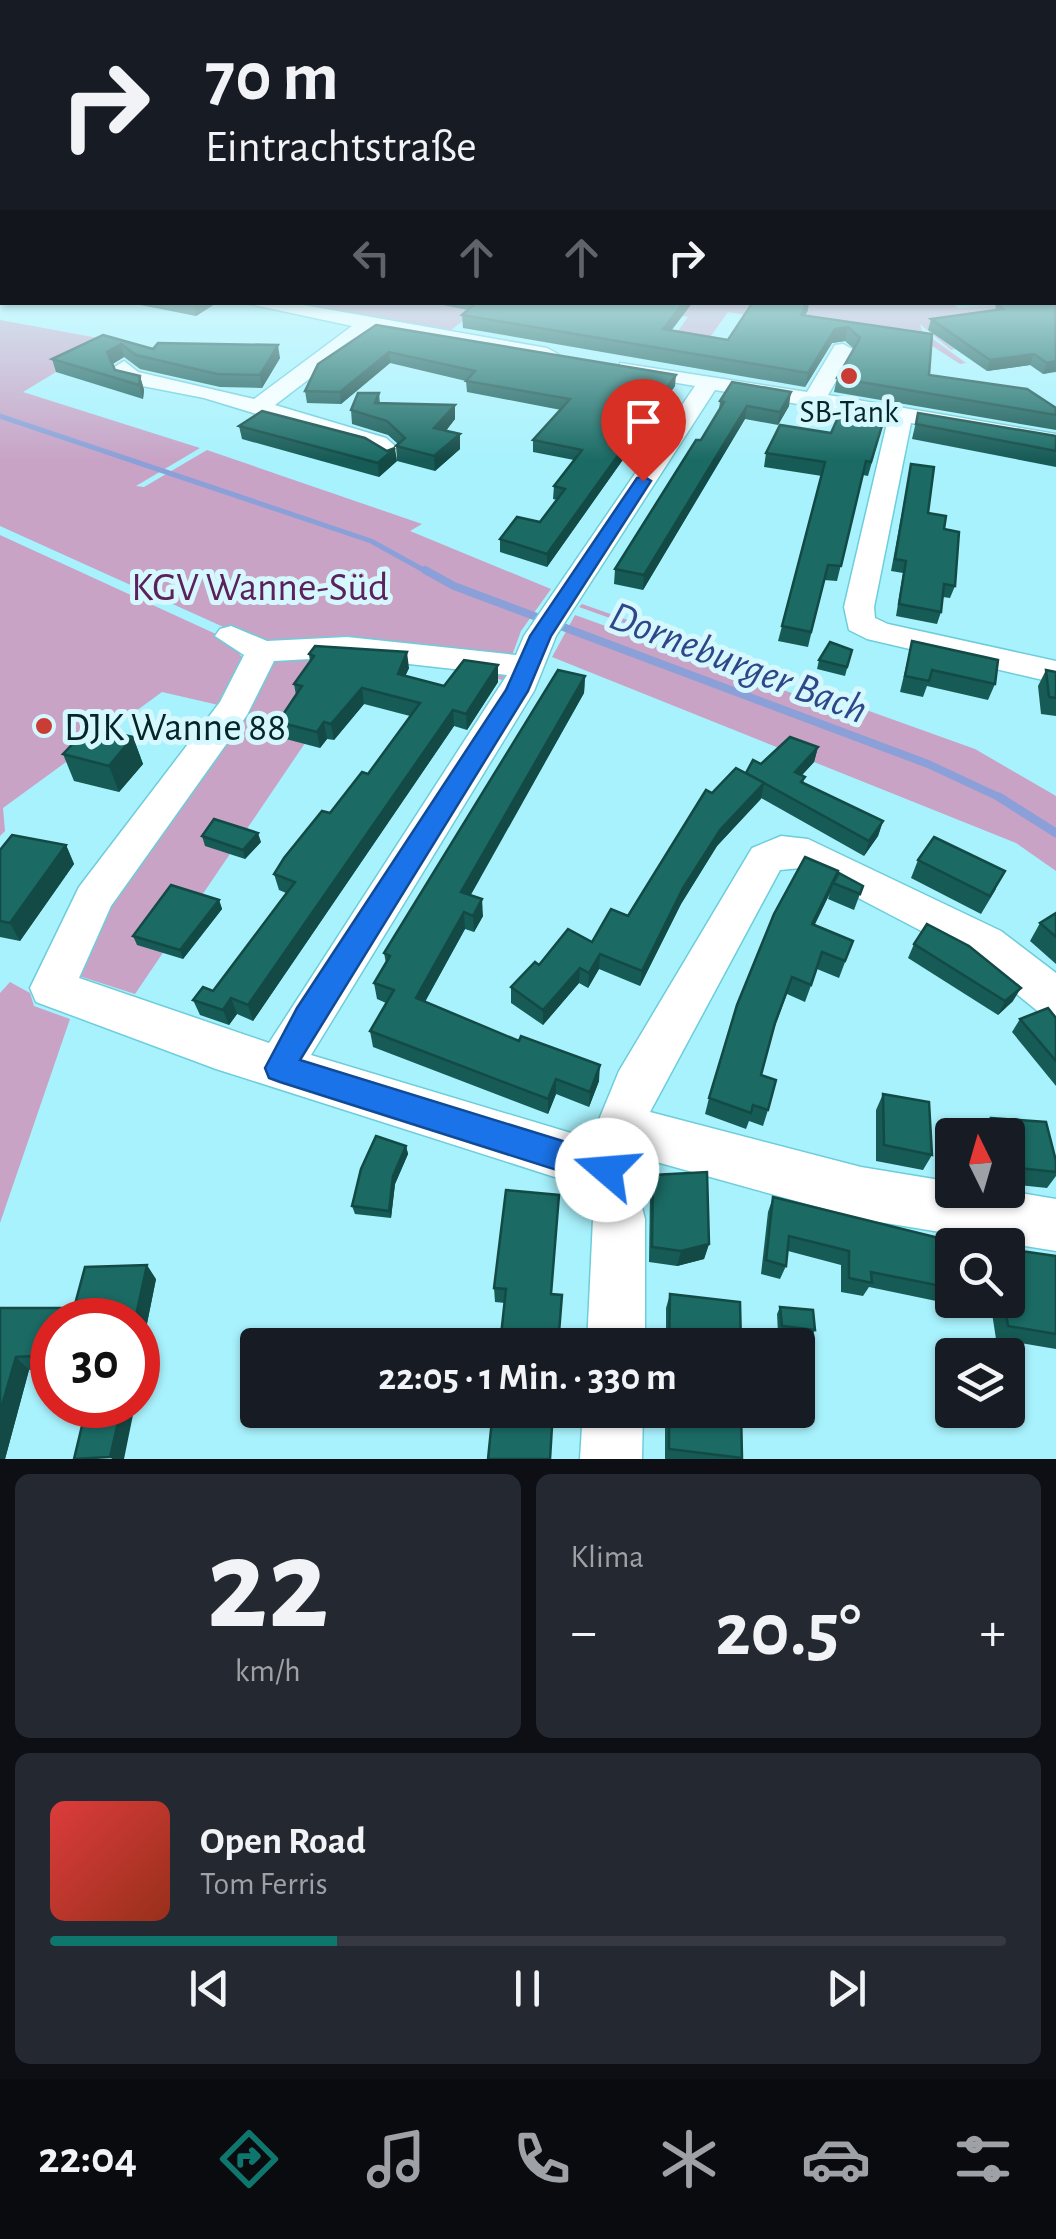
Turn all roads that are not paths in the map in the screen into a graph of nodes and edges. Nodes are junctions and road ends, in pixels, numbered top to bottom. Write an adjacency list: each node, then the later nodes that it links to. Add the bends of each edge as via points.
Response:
1 (369, 323): 3 (street); 8 (street)
2 (843, 350): 7 (street)
3 (567, 358)
4 (602, 364): 6 (street)
5 (124, 368): 8 (street, via 130,377)
6 (709, 382): 7 (street); 12 (street)
7 (822, 388): 9 (street, via 870,399)
8 (258, 408): 11 (street)
9 (901, 415): 10 (street); 13 (street, via 860,623)
10 (1056, 442)
11 (390, 452)
12 (543, 636): 15 (street); 15 (street, via 360,648 247,643 235,707 104,883 52,988)
13 (1056, 672)
14 (1056, 999): 16 (street, via 986,944 808,854 781,851 766,859 636,1087)
15 (280, 1068): 16 (street)
16 (613, 1149): 17 (street); 18 (street)
17 (1056, 1225)
18 (616, 1328)
19 (612, 1428): 20 (street)
20 (611, 1459)

